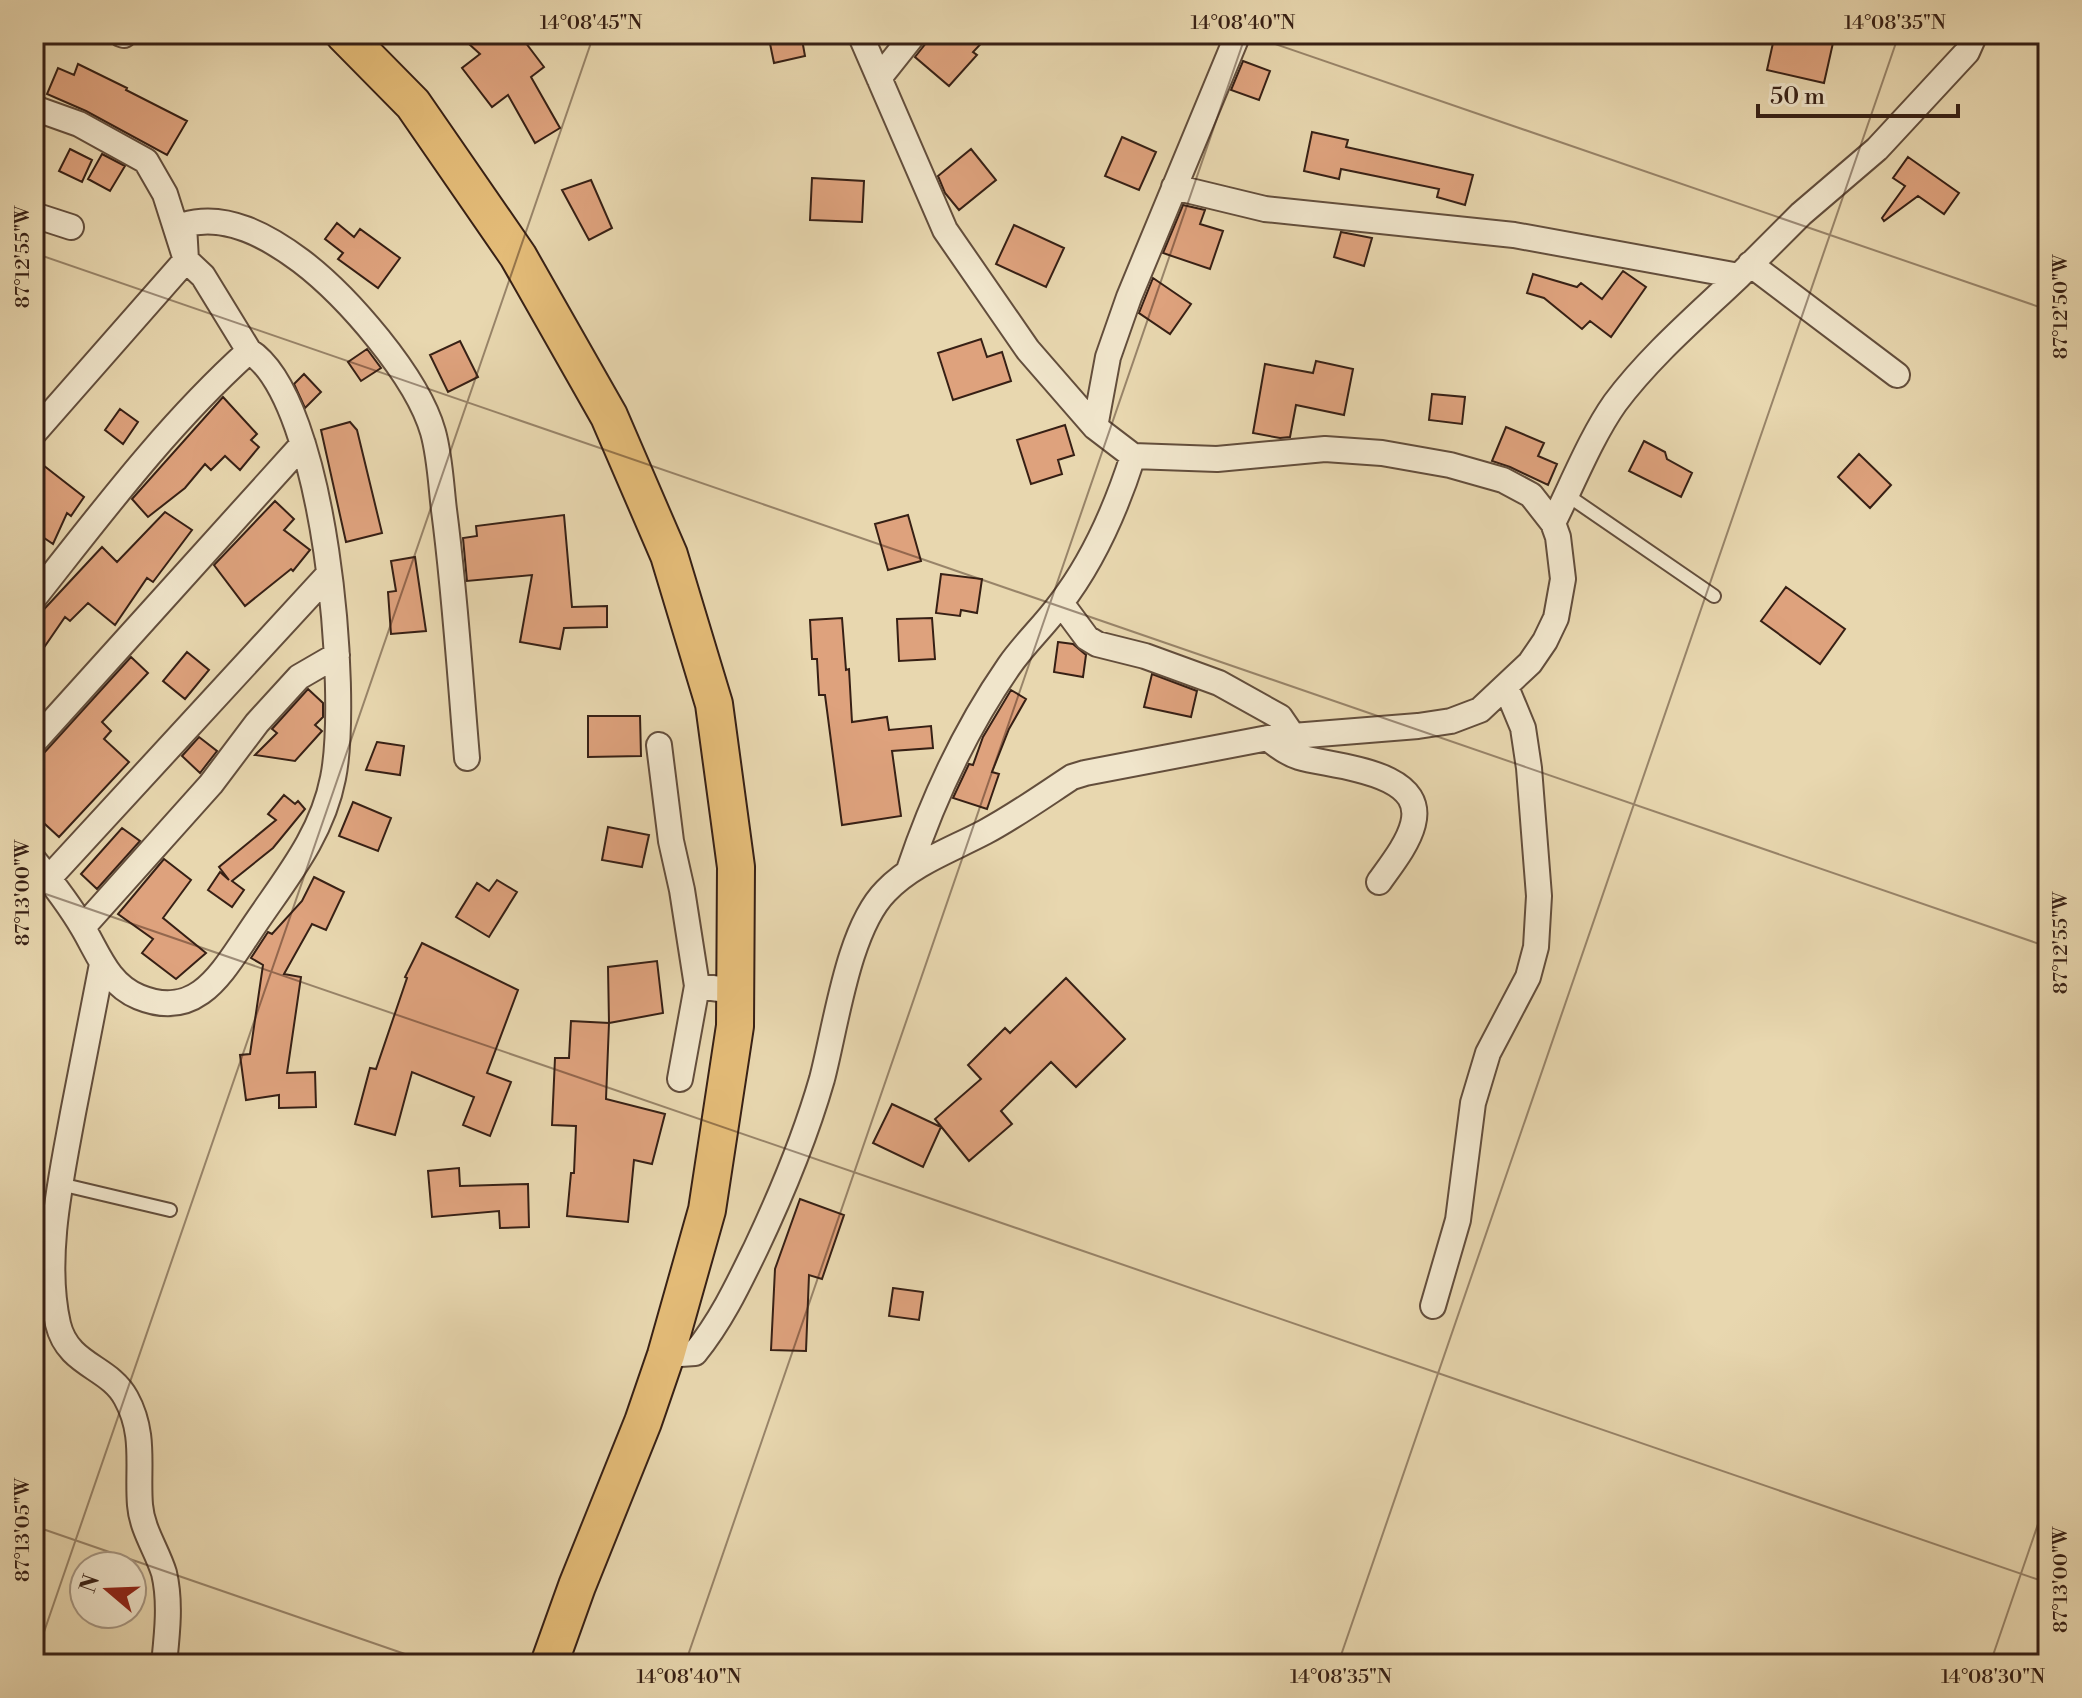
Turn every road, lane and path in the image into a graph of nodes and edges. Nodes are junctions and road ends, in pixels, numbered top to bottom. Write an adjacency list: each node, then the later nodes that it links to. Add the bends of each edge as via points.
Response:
1 (344, 34): 38 (main road, via 413,104 518,256 609,416 669,555 714,704 736,867)
2 (860, 34): 6 (street)
3 (914, 34): 6 (street)
4 (1238, 34): 8 (street)
5 (1975, 34): 12 (street, via 1967,52 1877,149)
6 (879, 78): 15 (street, via 945,230 1028,350)
7 (34, 108): 11 (street, via 79,124 146,161 165,194)
8 (1174, 187): 12 (street, via 1265,209 1514,235); 15 (street, via 1108,357)
9 (34, 215): 10 (street)
10 (71, 227)
11 (186, 260): 13 (street, via 203,276); 16 (street); 31 (street, via 184,225 199,220 248,229 278,244 319,275 364,323 423,405 434,433 450,551)
12 (1744, 270): 14 (street); 19 (street, via 1616,403)
13 (249, 351): 17 (street, via 277,383); 23 (street, via 124,482)
14 (1897, 375)
15 (1095, 427): 18 (street)
16 (34, 433)
17 (303, 444): 21 (street); 29 (street)
18 (1133, 456): 20 (street, via 1217,459 1325,449 1382,453 1503,480 1531,495); 24 (street, via 1098,544)
19 (1567, 495): 20 (street); 22 (lane)
20 (1553, 523): 26 (street, via 1563,579 1556,618 1530,663)
21 (328, 575): 25 (street); 32 (street)
22 (1714, 596)
23 (34, 598)
24 (1061, 603): 27 (street, via 1097,644 1219,683 1280,717); 33 (street, via 1010,665 963,742)
25 (337, 655): 35 (street, via 299,677); 36 (street, via 340,729 321,820 294,870 225,968 199,996 160,1003 117,985)
26 (1506, 687): 27 (street, via 1480,710 1451,721); 42 (street, via 1523,728 1529,768 1539,896 1536,947 1528,977 1488,1053 1473,1103 1458,1220)
27 (1293, 736): 28 (street)
28 (1268, 738): 33 (street, via 1072,777 987,831); 34 (street, via 1296,756 1399,784 1413,800 1413,823)
29 (34, 742)
30 (659, 745): 37 (street)
31 (467, 758)
32 (41, 869): 35 (street)
33 (909, 870): 43 (street, via 869,913 790,1176 743,1275 695,1353)
34 (1379, 882)
35 (83, 927): 36 (street)
36 (102, 964): 40 (street)
37 (697, 986): 38 (street); 39 (street)
38 (735, 991): 43 (main road, via 735,1026 707,1210)
39 (680, 1079)
40 (60, 1184): 41 (lane); 44 (street, via 53,1269 59,1328 82,1361 116,1384 134,1416 144,1527 164,1575)
41 (170, 1210)
42 (1433, 1306)
43 (666, 1355): 45 (main road)
44 (164, 1664)
45 (549, 1664)

